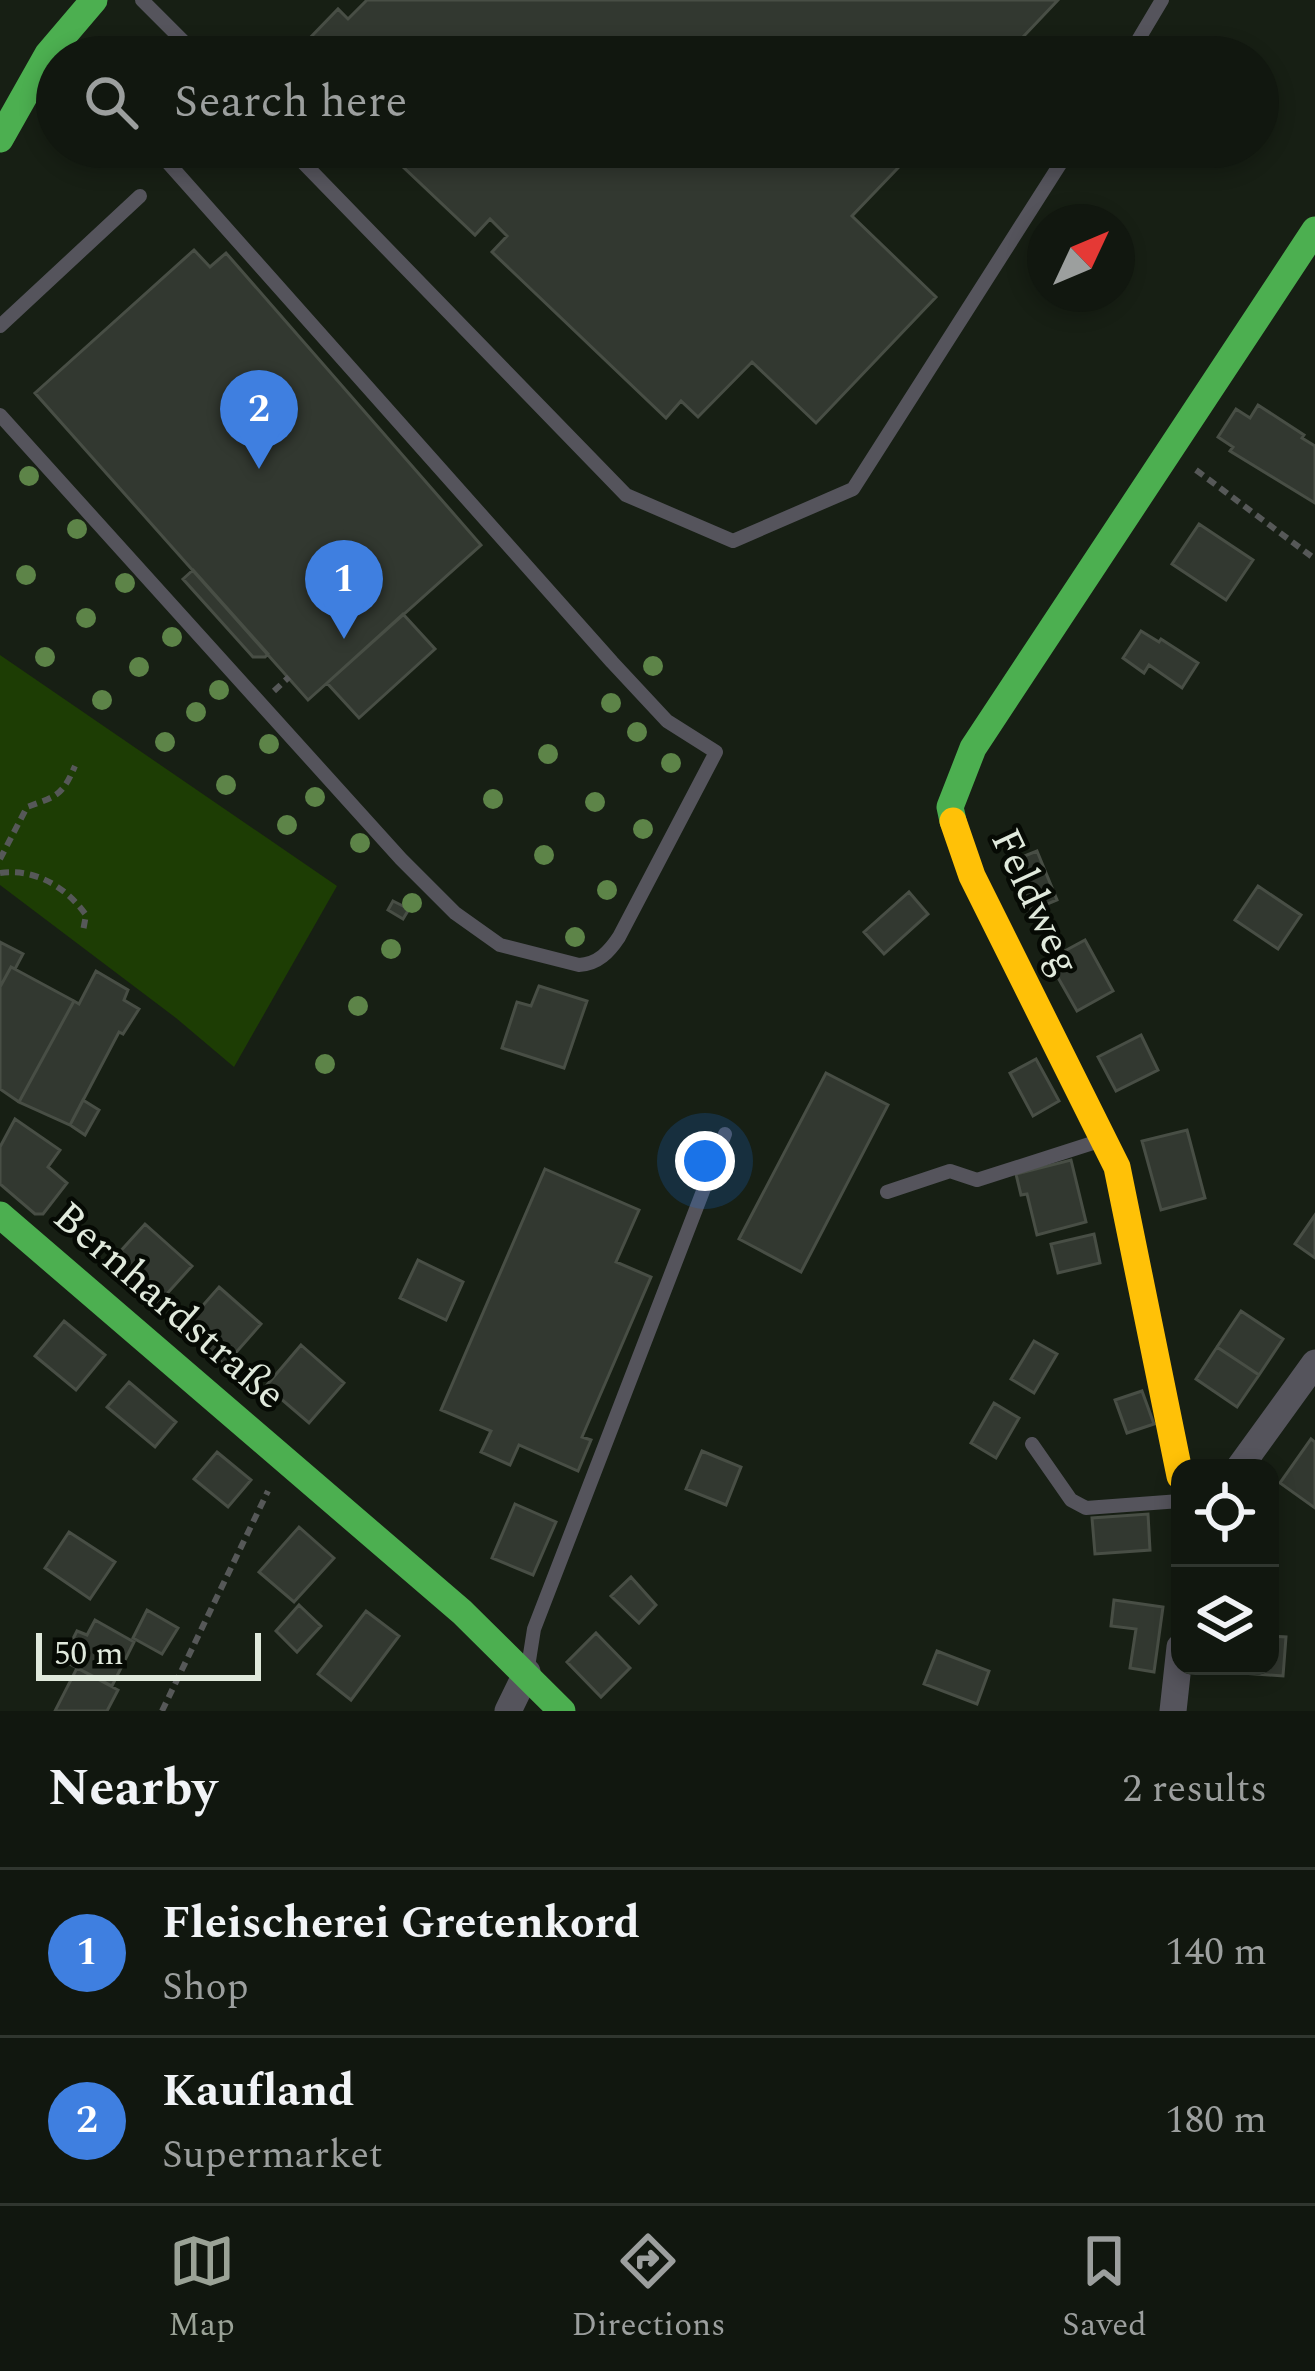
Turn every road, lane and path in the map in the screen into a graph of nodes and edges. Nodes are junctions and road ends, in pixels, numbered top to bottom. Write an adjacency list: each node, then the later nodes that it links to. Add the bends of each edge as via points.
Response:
1 (94, 0): 4 (street)
2 (142, 0): 5 (lane)
3 (1162, 0): 6 (lane)
4 (67, 36)
5 (178, 36)
6 (1141, 36)
7 (36, 82): 8 (street)
8 (0, 139)
9 (173, 168): 15 (lane, via 668,722 716,752 607,954 579,965 500,945 455,913)
10 (308, 168): 11 (lane, via 626,495 733,541 853,489)
11 (1058, 168)
12 (140, 196): 14 (lane)
13 (1315, 230): 16 (street, Feldweg)
14 (0, 326)
15 (0, 415)
16 (1169, 450): 17 (path); 23 (street, Feldweg, via 973,748 950,807 972,876)
17 (1315, 559)
18 (75, 766): 19 (path, via 64,790 27,807)
19 (0, 859)
20 (0, 873): 21 (path, via 19,870 74,898 86,915)
21 (83, 932)
22 (725, 1134): 32 (lane, via 534,1629)
23 (1103, 1140): 24 (lane, via 977,1180 950,1171); 28 (street, Feldweg, via 1117,1167)
24 (887, 1192)
25 (0, 1215): 30 (street, Bernhardstraße)
26 (1315, 1363): 29 (street)
27 (1032, 1444): 31 (lane, via 1070,1500 1086,1508)
28 (1177, 1459)
29 (1246, 1459)
30 (282, 1461): 32 (street, Bernhardstraße); 34 (path, Bernhardstraße)
31 (1171, 1502)
32 (527, 1672): 35 (street); 36 (street, Bernhardstraße)
33 (1177, 1675): 37 (street)
34 (162, 1711)
35 (508, 1711)
36 (562, 1711)
37 (1173, 1711)

